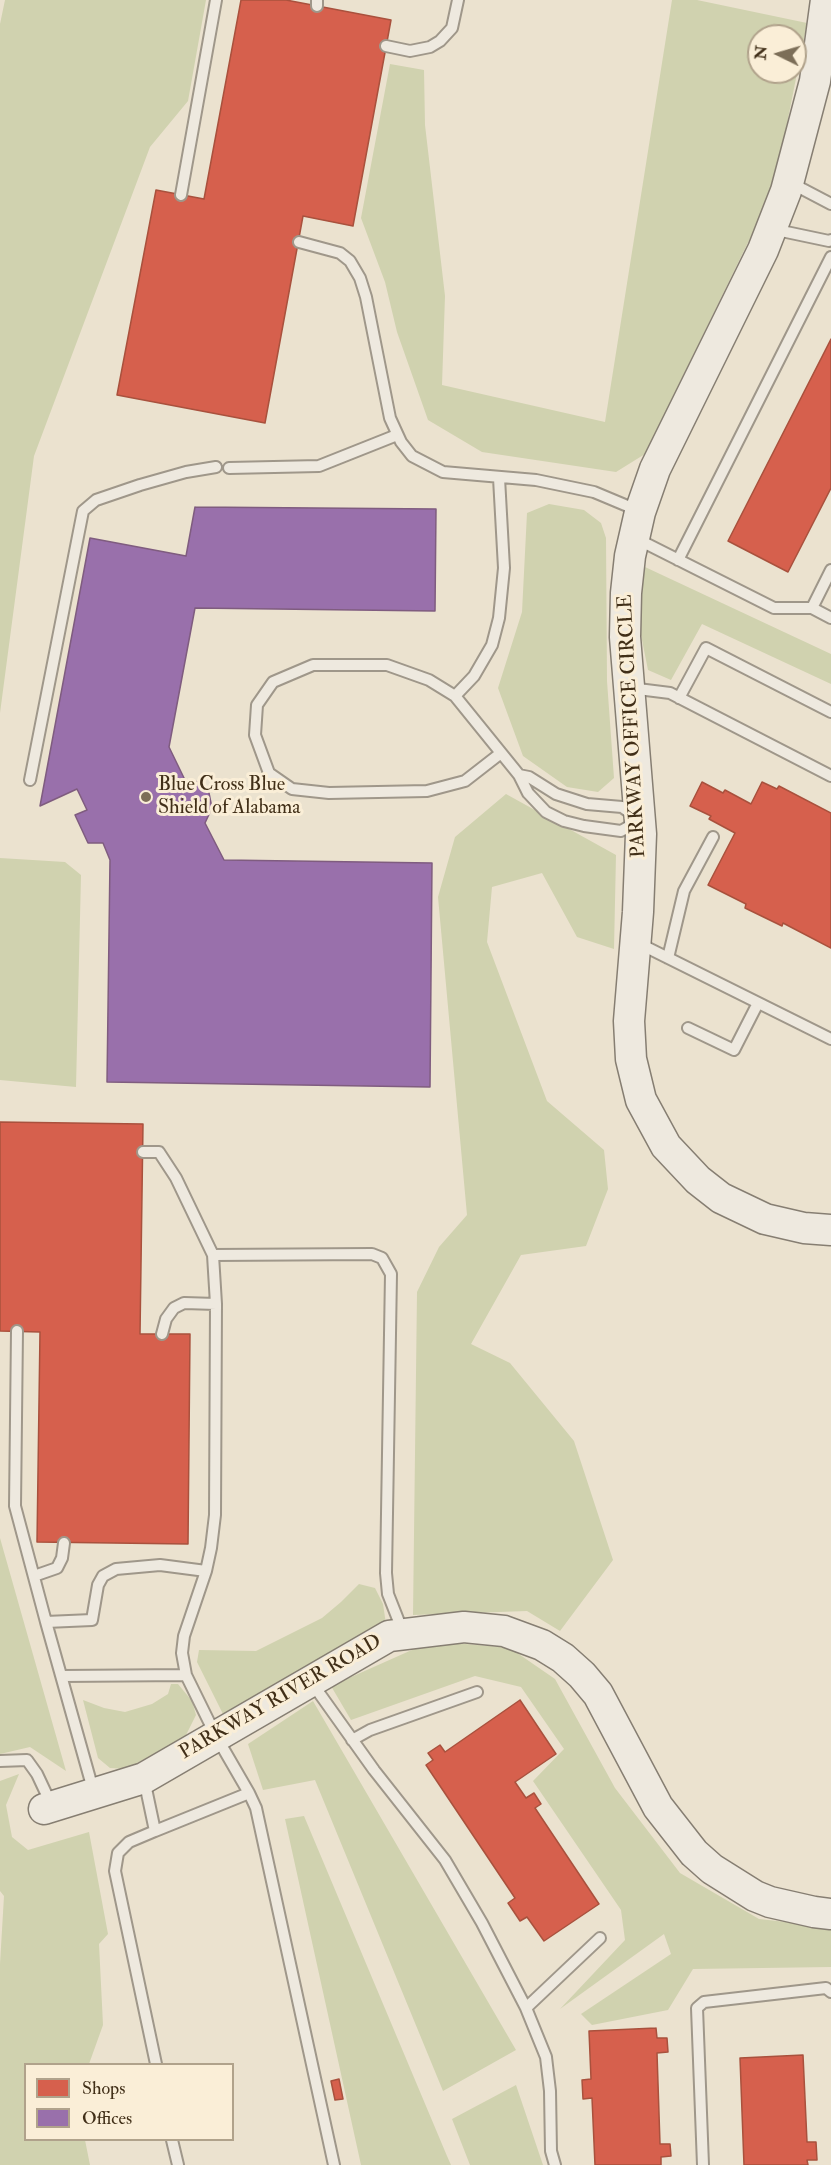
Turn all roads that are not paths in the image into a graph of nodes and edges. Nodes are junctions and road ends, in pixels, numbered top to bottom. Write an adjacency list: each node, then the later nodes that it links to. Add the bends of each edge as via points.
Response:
1 (216, 0): 6 (lane)
2 (458, 0): 4 (lane, via 452,28 440,41 410,51)
3 (826, 0): 5 (street, PARKWAY OFFICE CIRCLE, via 815,81)
4 (386, 46)
5 (788, 182): 7 (lane); 8 (street, PARKWAY OFFICE CIRCLE)
6 (181, 195)
7 (831, 204)
8 (771, 229): 9 (lane); 16 (street, PARKWAY OFFICE CIRCLE, via 655,469)
9 (831, 240)
10 (298, 242): 12 (lane, via 340,254 350,261 360,278)
11 (831, 257): 17 (lane)
12 (397, 435): 14 (lane, via 319,466); 15 (lane, via 412,456 443,472)
13 (216, 467): 28 (lane, via 140,485 96,500 83,511)
14 (229, 468)
15 (499, 478): 16 (lane, via 536,480 594,492); 22 (lane, via 504,568 499,618 492,645 474,676)
16 (637, 524): 17 (lane); 21 (street, PARKWAY OFFICE CIRCLE, via 626,593)
17 (678, 560): 19 (lane, via 774,608)
18 (831, 570): 19 (lane)
19 (812, 608): 20 (lane)
20 (831, 618)
21 (630, 688): 23 (lane, via 670,693); 29 (street, PARKWAY OFFICE CIRCLE)
22 (455, 696): 25 (lane); 25 (lane, via 429,680 387,665 314,665 273,682 257,705 255,735 269,773 292,789 329,793 427,791 465,781)
23 (679, 698): 24 (lane, via 706,648); 27 (lane)
24 (831, 712)
25 (501, 753): 26 (lane)
26 (519, 775): 29 (lane, via 587,804 622,807); 29 (lane, via 528,794 546,812 564,821 621,831)
27 (831, 777)
28 (30, 780)
29 (640, 820): 31 (street, PARKWAY OFFICE CIRCLE)
30 (713, 837): 32 (lane, via 684,891)
31 (635, 942): 32 (lane); 37 (street, PARKWAY OFFICE CIRCLE, via 628,1021 631,1059 641,1100 666,1146 698,1180 738,1207 765,1219)
32 (668, 958): 33 (lane)
33 (758, 1003): 34 (lane, via 734,1050); 35 (lane)
34 (688, 1028)
35 (831, 1039)
36 (143, 1152): 38 (lane, via 159,1152)
37 (831, 1230)
38 (213, 1255): 39 (lane); 46 (lane, via 372,1254 382,1258 391,1274 386,1573 388,1593)
39 (216, 1304): 41 (lane, via 184,1303 174,1308); 43 (lane, via 215,1515)
40 (17, 1331): 44 (lane, via 15,1506)
41 (162, 1334)
42 (64, 1543): 44 (lane, via 57,1568)
43 (206, 1571): 45 (lane, via 160,1565 116,1569 103,1576 98,1585 92,1620); 47 (lane, via 184,1636)
44 (34, 1576): 45 (lane)
45 (46, 1622): 48 (lane)
46 (404, 1634): 49 (street, PARKWAY RIVER ROAD, via 389,1636); 59 (street, PARKWAY RIVER ROAD, via 464,1628 504,1631 542,1645 563,1658 598,1695 658,1807 694,1853 755,1896)
47 (186, 1675): 48 (lane); 51 (lane)
48 (62, 1676): 56 (lane)
49 (310, 1681): 51 (street, PARKWAY RIVER ROAD); 52 (lane)
50 (477, 1692): 52 (lane)
51 (216, 1736): 54 (street, PARKWAY RIVER ROAD); 55 (lane)
52 (352, 1740): 62 (lane, via 445,1860)
53 (0, 1761): 57 (lane, via 27,1760 37,1774)
54 (144, 1778): 56 (street, PARKWAY RIVER ROAD); 58 (lane)
55 (249, 1792): 58 (lane); 66 (lane, via 256,1808)
56 (94, 1793): 57 (street, PARKWAY RIVER ROAD)
57 (48, 1808)
58 (155, 1831): 63 (lane, via 129,1842 118,1853 115,1871)
59 (831, 1914)
60 (600, 1938): 62 (lane)
61 (831, 1992): 68 (lane, via 826,1988 704,2002 697,2008)
62 (526, 2008): 67 (lane, via 546,2057)
63 (156, 2063)
64 (172, 2141): 65 (lane)
65 (178, 2165)
66 (334, 2165)
67 (555, 2165)
68 (703, 2165)

